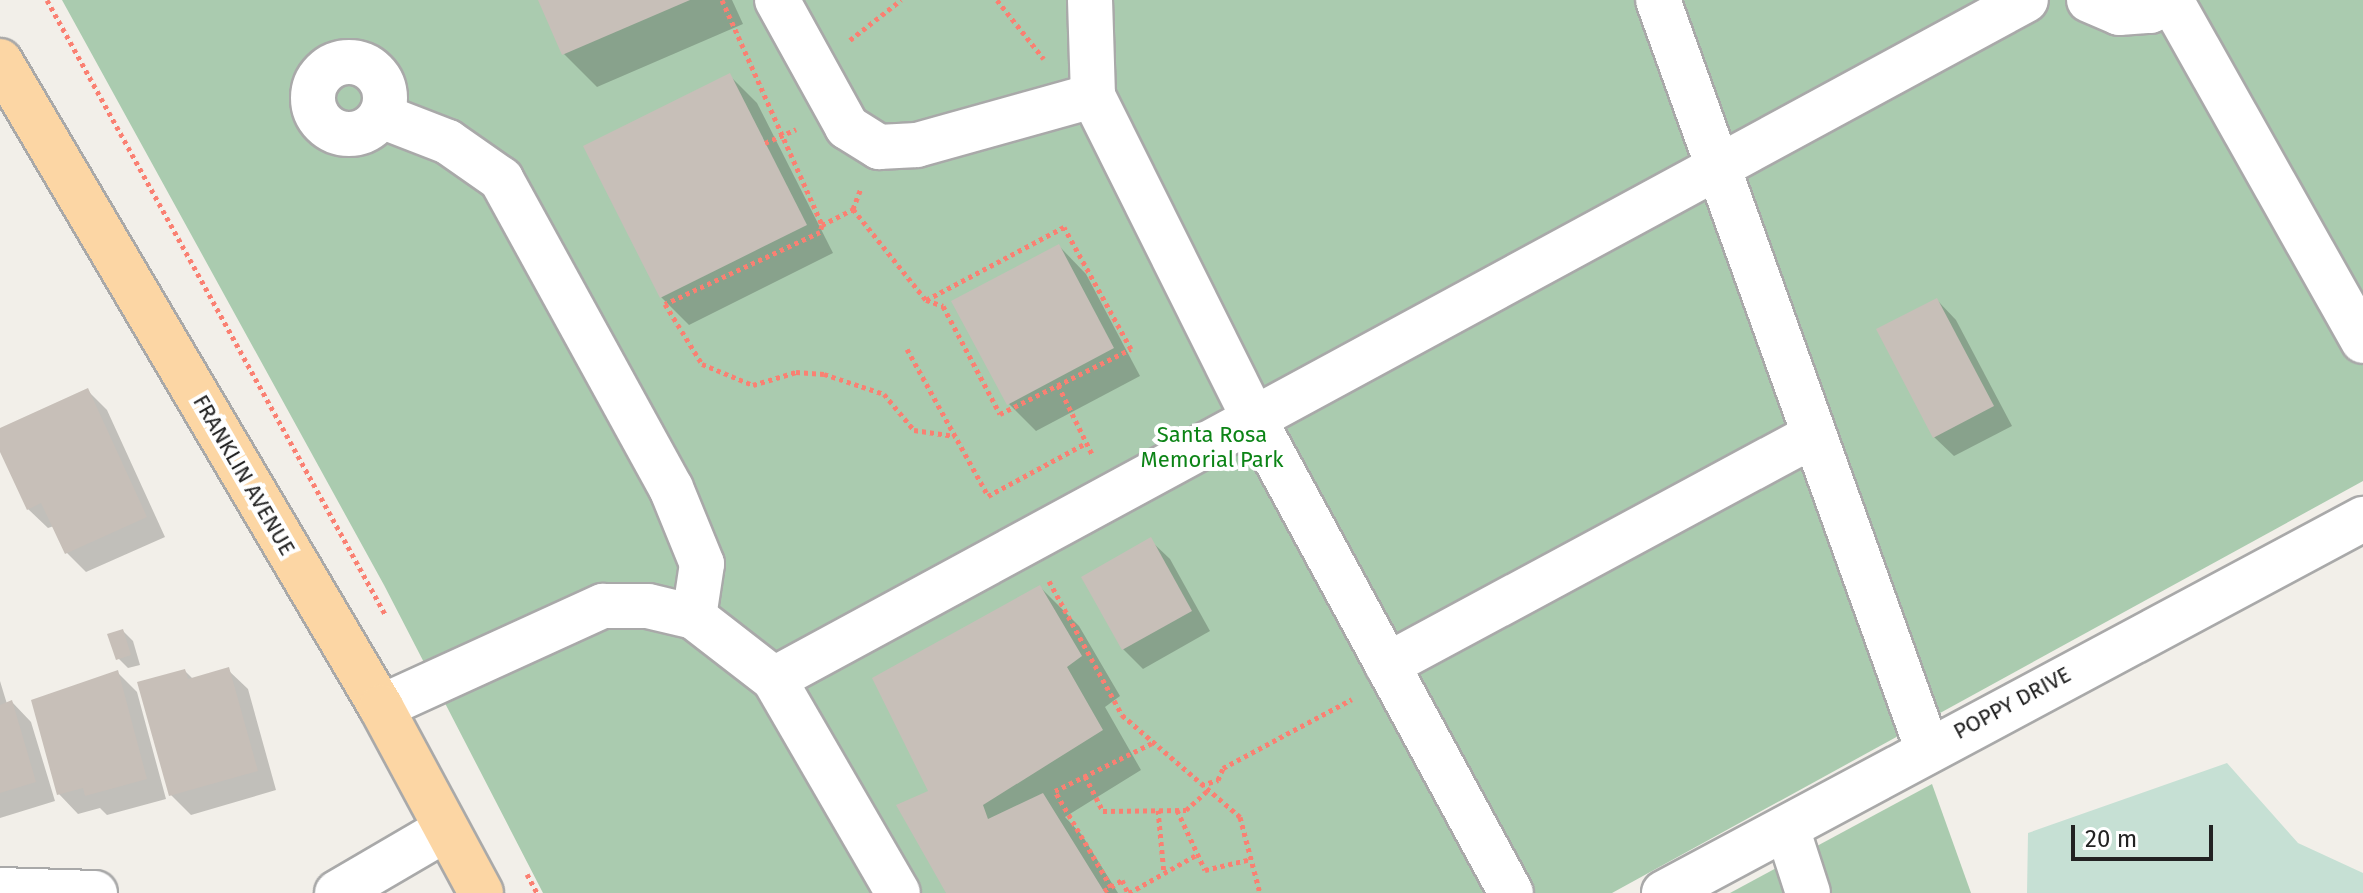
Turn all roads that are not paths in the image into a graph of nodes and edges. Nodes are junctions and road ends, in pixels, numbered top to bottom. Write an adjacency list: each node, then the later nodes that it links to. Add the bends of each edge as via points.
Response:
1 (777, 0): 8 (street, via 847,127 879,147 917,145)
2 (1090, 0): 8 (street)
3 (1658, 0): 10 (street)
4 (2026, 0): 10 (street)
5 (2089, 0): 6 (street, via 2119,13 2150,11)
6 (2173, 1): 11 (street)
7 (0, 61): 18 (main road, FRANKLIN AVENUE)
8 (1085, 98): 12 (street)
9 (381, 116): 15 (street, via 448,142 501,179 671,488 702,564)
10 (1715, 169): 12 (street); 13 (street)
11 (2363, 341)
12 (1254, 419): 16 (street); 17 (street)
13 (1812, 436): 16 (street); 19 (street)
14 (2363, 519): 19 (street, POPPY DRIVE)
15 (694, 617): 17 (street); 18 (street, via 648,606 603,606)
16 (1387, 665): 27 (street)
17 (774, 679): 26 (street)
18 (381, 707): 20 (main road, FRANKLIN AVENUE)
19 (1927, 748): 21 (street, POPPY DRIVE)
20 (445, 830): 24 (street); 25 (main road, FRANKLIN AVENUE)
21 (1788, 831): 28 (street, POPPY DRIVE); 29 (street)
22 (0, 890): 23 (street)
23 (95, 893)
24 (337, 893)
25 (481, 893)
26 (898, 893)
27 (1511, 893)
28 (1664, 893)
29 (1808, 893)

